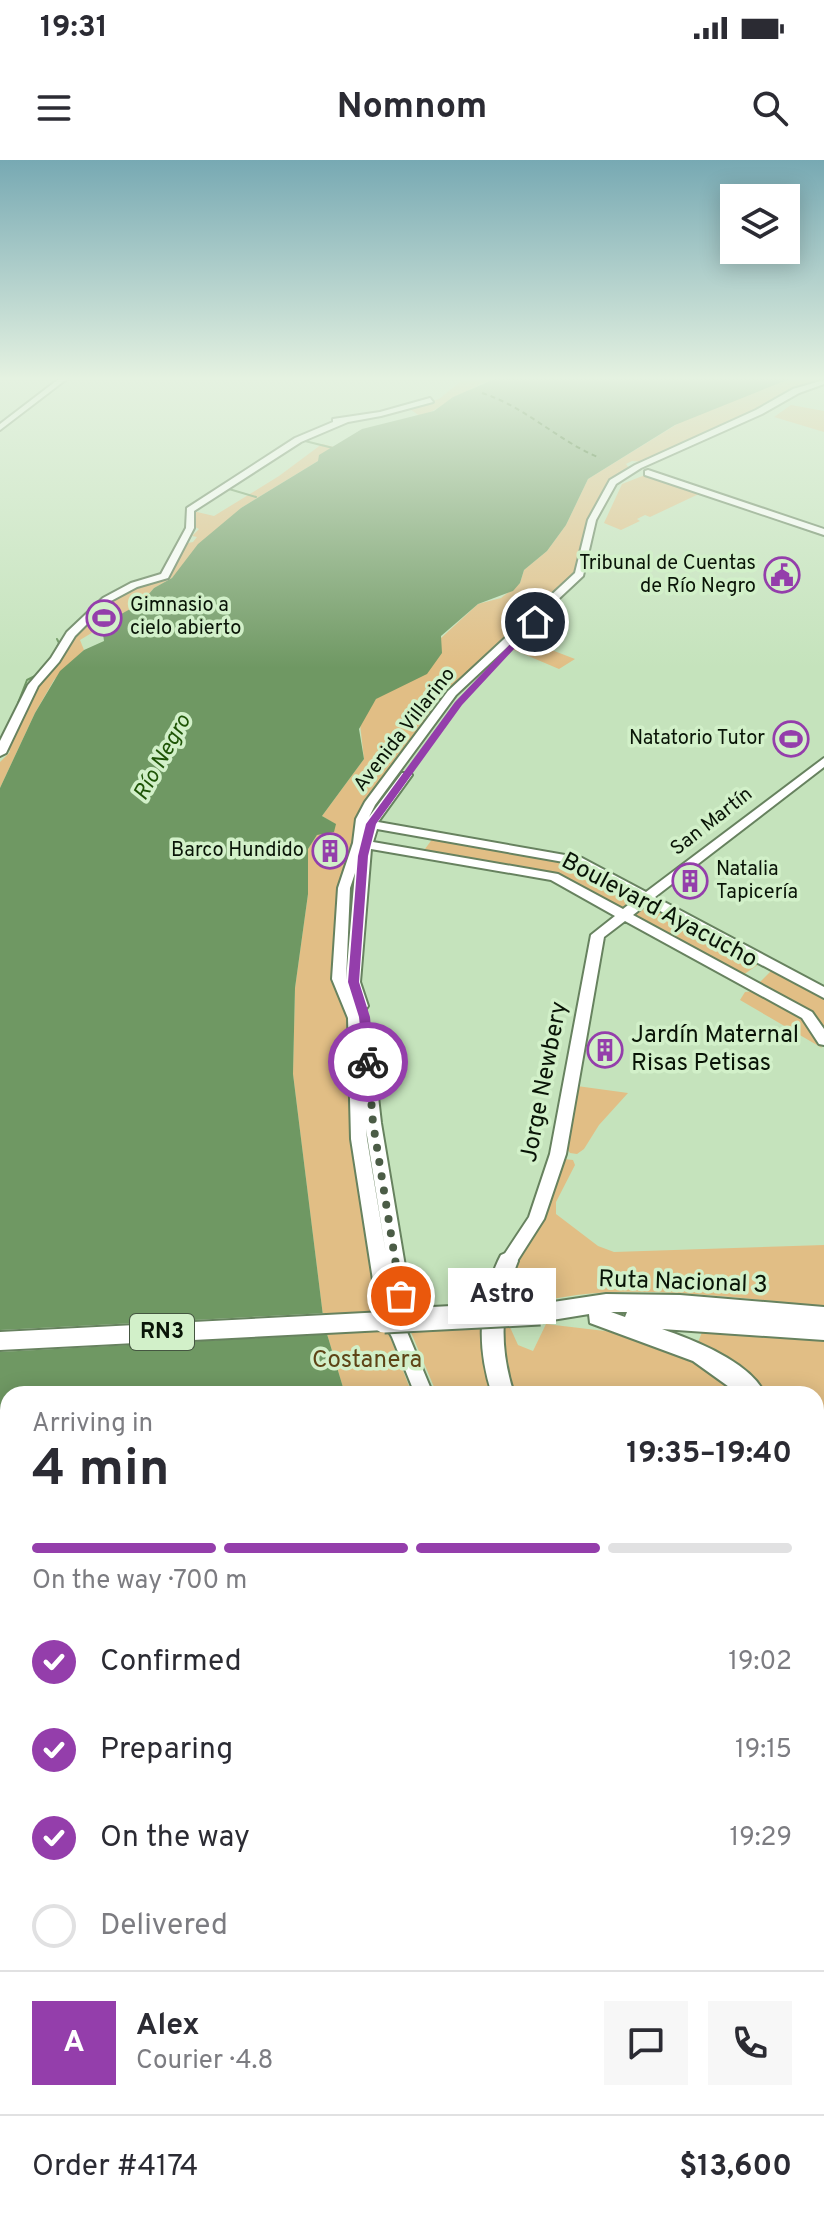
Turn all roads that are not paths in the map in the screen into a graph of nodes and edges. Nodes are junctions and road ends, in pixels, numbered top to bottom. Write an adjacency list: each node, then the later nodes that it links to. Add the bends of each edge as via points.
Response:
1 (244, 475): 5 (main road, via 190,510 190,528 165,576 106,600 71,634 33,685)
2 (637, 475): 7 (main road, Avenida Villarino, via 620,484 601,525 589,573 479,680)
3 (665, 475): 4 (main road)
4 (824, 531)
5 (0, 753)
6 (824, 761): 9 (main road, San Martín)
7 (366, 823): 8 (main road, Avenida Villarino); 9 (main road, Boulevard Ayacucho, via 578,861)
8 (363, 845): 10 (main road, Boulevard Ayacucho, via 554,877); 19 (main road, Avenida Villarino, via 353,982 365,1017 373,1123 401,1296 397,1327)
9 (647, 898): 10 (main road, San Martín); 11 (main road, Boulevard Ayacucho)
10 (625, 915): 12 (main road, Boulevard Ayacucho, via 807,1015); 13 (main road, Jorge Newbery, via 598,935 558,1154 536,1219)
11 (824, 993)
12 (824, 1040)
13 (508, 1261): 20 (highway, via 491,1321)
14 (540, 1313): 15 (highway, Ruta Nacional 3 / RN3, via 597,1304); 16 (highway, Ruta Nacional 3 / RN3); 18 (highway, Ruta Nacional 3 / RN3, bridge)
15 (824, 1316)
16 (598, 1317): 17 (highway, Ruta Nacional 3 / RN3); 21 (highway, via 694,1349)
17 (824, 1331)
18 (0, 1341)
19 (421, 1386)
20 (500, 1386)
21 (744, 1386)

